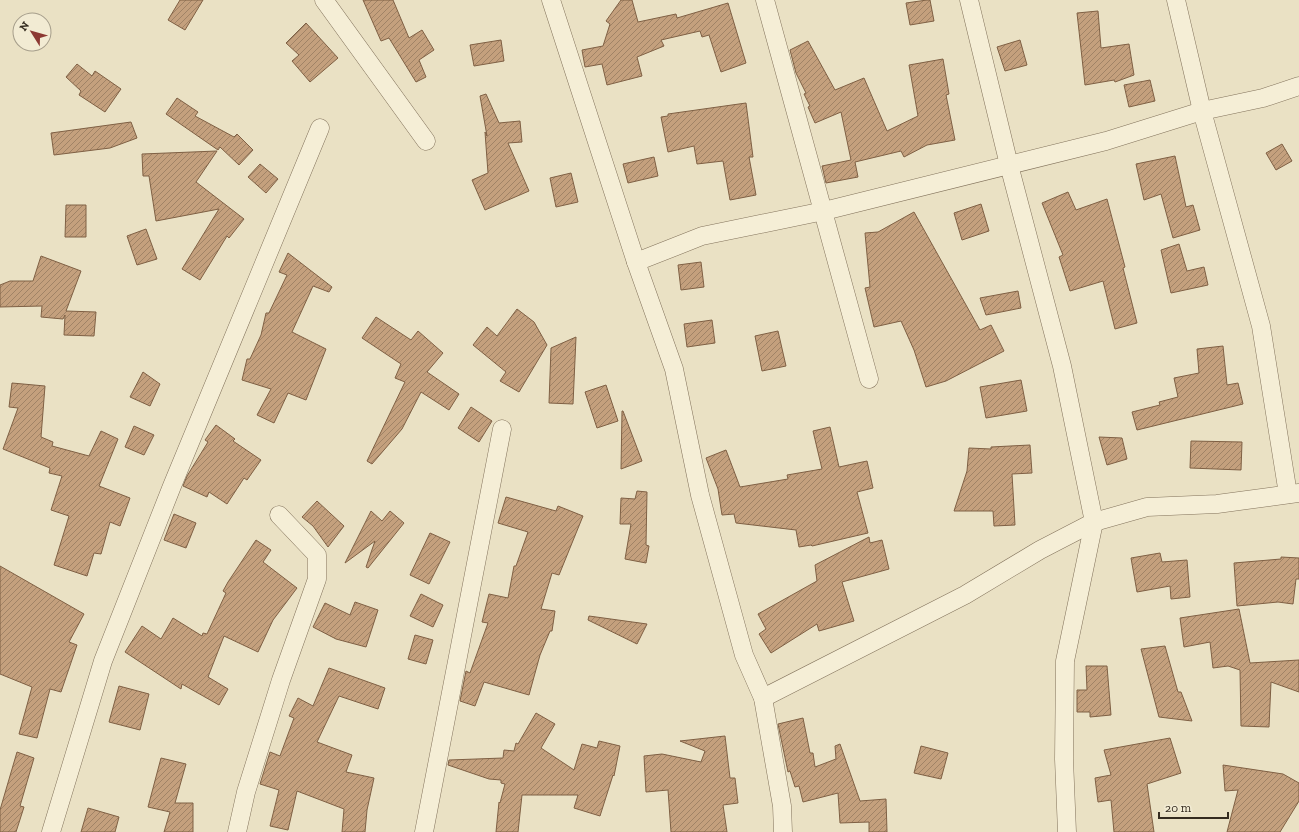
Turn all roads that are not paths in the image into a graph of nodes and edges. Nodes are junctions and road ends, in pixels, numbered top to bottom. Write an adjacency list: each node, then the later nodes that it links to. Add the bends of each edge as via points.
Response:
1 (324, 0): 9 (street)
2 (551, 0): 12 (street)
3 (765, 0): 11 (street)
4 (969, 0): 10 (street)
5 (1176, 0): 7 (street)
6 (1297, 85): 7 (street, via 1263,98)
7 (1202, 111): 10 (street, via 1106,141); 15 (street, via 1261,326)
8 (320, 128): 19 (street, via 172,486 103,661)
9 (426, 141)
10 (1009, 165): 11 (street); 17 (street, via 1062,366)
11 (824, 212): 12 (street, via 702,236); 13 (street)
12 (636, 262): 18 (street, via 674,369 700,495 744,655)
13 (869, 379)
14 (502, 428): 21 (street)
15 (1294, 493): 17 (street, via 1217,504 1147,507)
16 (279, 515): 20 (street, via 317,555 317,580 281,680 246,792)
17 (1094, 522): 18 (street, via 1040,550 965,595); 23 (street, via 1065,661 1064,759)
18 (763, 698): 22 (street, via 782,806)
19 (51, 832)
20 (238, 832)
21 (424, 832)
22 (783, 832)
23 (1067, 832)

